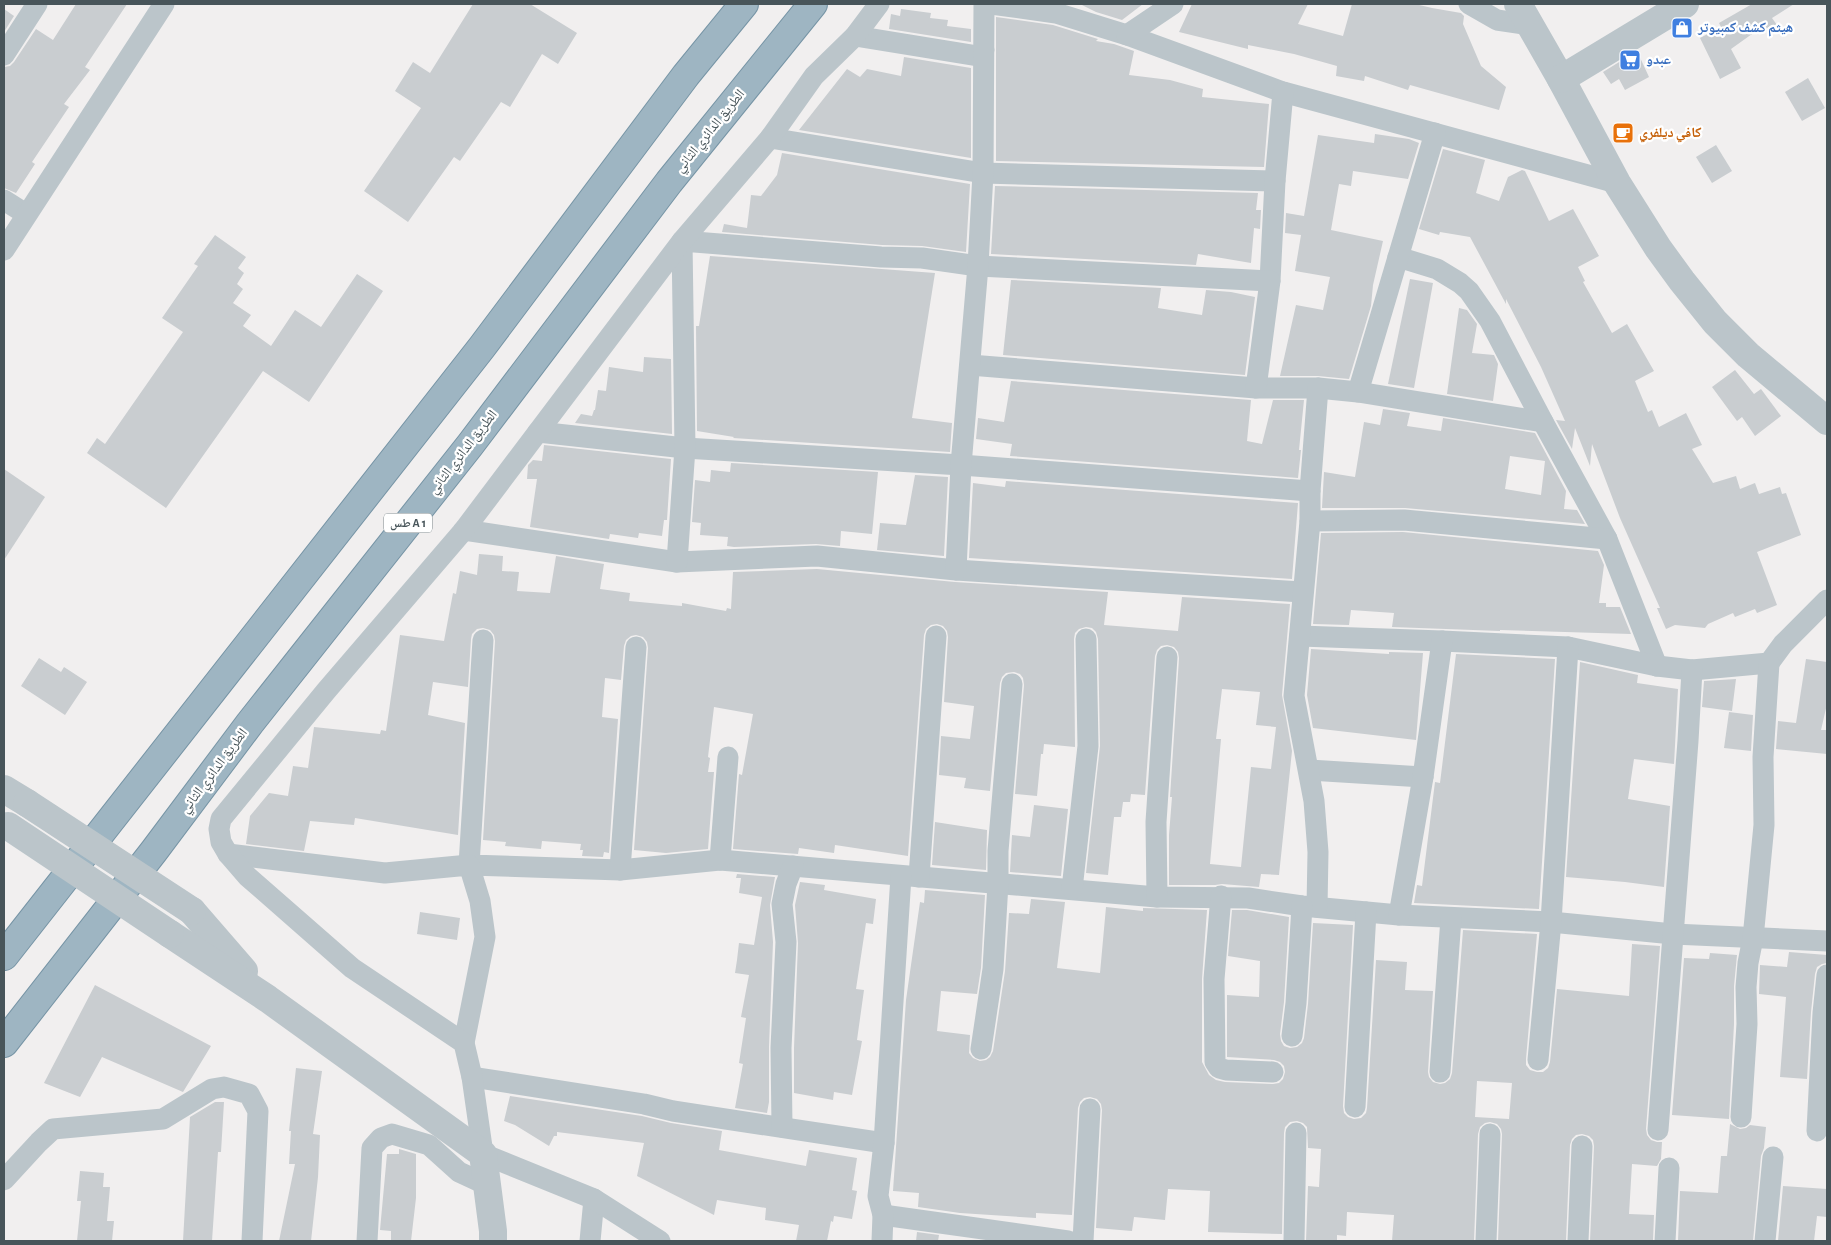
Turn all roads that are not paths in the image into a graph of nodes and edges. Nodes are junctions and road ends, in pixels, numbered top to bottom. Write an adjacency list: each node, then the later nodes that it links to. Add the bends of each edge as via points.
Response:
1 (37, 4): 15 (street)
2 (164, 4): 24 (street)
3 (744, 4): 82 (highway, via 686,75 482,348)
4 (813, 4): 86 (highway, الطريق الدائري الثاني / طس A 1, via 669,182 470,445 250,723)
5 (879, 4): 13 (street)
6 (984, 4): 14 (street)
7 (991, 4): 12 (street, via 1056,13)
8 (1173, 4): 12 (street)
9 (1469, 4): 11 (street, via 1497,20)
10 (1685, 4): 16 (street)
11 (1524, 14): 16 (street)
12 (1126, 35): 17 (street)
13 (855, 36): 14 (street, via 978,56); 19 (street, via 814,76)
14 (984, 50): 20 (street)
15 (4, 55)
16 (1561, 79): 22 (street)
17 (1283, 92): 18 (street); 21 (street)
18 (1435, 134): 22 (street); 27 (street)
19 (770, 138): 20 (street); 25 (street)
20 (983, 173): 21 (street); 28 (street)
21 (1275, 181): 29 (street)
22 (1617, 183): 34 (street, via 1658,248 1715,322 1748,355)
23 (4, 200): 24 (street)
24 (26, 214): 26 (street)
25 (682, 241): 28 (street, via 922,258); 36 (street); 37 (street)
26 (4, 250)
27 (1398, 257): 33 (street); 35 (street, via 1437,269 1469,291 1490,322)
28 (978, 266): 29 (street); 30 (street)
29 (1270, 281): 31 (street)
30 (970, 365): 31 (street); 38 (street)
31 (1256, 388): 32 (street)
32 (1318, 388): 33 (street); 39 (street)
33 (1358, 392): 35 (street)
34 (1827, 421)
35 (1543, 422): 42 (street)
36 (538, 432): 37 (street); 41 (street)
37 (685, 448): 38 (street); 43 (street)
38 (961, 465): 39 (street); 44 (street)
39 (1310, 491): 40 (street)
40 (1310, 521): 42 (street, via 1404,520); 45 (street)
41 (464, 530): 43 (street); 64 (street, via 221,819 221,842)
42 (1607, 539): 56 (street)
43 (677, 562): 44 (street, via 818,556)
44 (956, 570): 45 (street)
45 (1302, 592): 48 (street)
46 (1827, 600): 55 (street, via 1783,644)
47 (936, 636): 69 (street)
48 (1300, 636): 51 (street); 60 (street, via 1294,696)
49 (1086, 639): 71 (street, via 1088,746)
50 (483, 640): 66 (street)
51 (1442, 641): 53 (street); 61 (street)
52 (636, 647): 68 (street)
53 (1568, 647): 56 (street); 78 (street)
54 (1167, 657): 73 (street, via 1156,822)
55 (1769, 663): 57 (street); 80 (street, via 1763,757 1764,825)
56 (1656, 666): 57 (street)
57 (1692, 670): 79 (street)
58 (1012, 684): 70 (street)
59 (728, 757): 65 (street)
60 (1309, 770): 61 (street); 74 (street, via 1318,852)
61 (1423, 777): 76 (street)
62 (4, 789): 84 (street, bridge, via 192,911)
63 (6, 825): 84 (street, bridge)
64 (228, 854): 66 (street, via 385,873); 87 (street, via 247,876 352,968)
65 (720, 860): 67 (street); 68 (street)
66 (469, 864): 68 (street); 87 (street, via 480,901 485,937)
67 (793, 866): 69 (street); 96 (street, via 782,904 786,942 781,1048)
68 (620, 870)
69 (910, 876): 70 (street); 101 (street)
70 (998, 883): 71 (street); 88 (street, via 993,969)
71 (1072, 889): 73 (street)
72 (1221, 896): 73 (street); 74 (street); 90 (street, via 1214,978 1215,1062 1218,1068 1226,1070)
73 (1157, 897)
74 (1309, 907): 75 (street); 85 (street)
75 (1366, 912): 76 (street); 93 (street)
76 (1399, 915): 77 (street)
77 (1451, 918): 78 (street); 91 (street)
78 (1551, 922): 79 (street); 89 (street)
79 (1673, 934): 80 (street); 97 (street)
80 (1753, 938): 81 (street); 95 (street, via 1746,987 1748,1024)
81 (1827, 941)
82 (4, 956)
83 (1827, 975): 98 (street, via 1822,1013)
84 (268, 998): 103 (street)
85 (1292, 1036)
86 (4, 1043)
87 (464, 1043): 92 (street)
88 (982, 1049)
89 (1538, 1060)
90 (1273, 1072)
91 (1440, 1072)
92 (472, 1077): 96 (street); 103 (street)
93 (1355, 1107)
94 (1090, 1109): 117 (street)
95 (1740, 1117)
96 (782, 1127): 101 (street)
97 (1658, 1130)
98 (1817, 1131)
99 (1296, 1133): 118 (street)
100 (1490, 1134): 119 (street)
101 (884, 1143): 109 (street, via 878,1196)
102 (1582, 1146): 120 (street)
103 (483, 1154): 107 (street); 108 (street)
104 (1773, 1156): 122 (street)
105 (1669, 1168): 121 (street)
106 (4, 1180): 110 (street, via 53,1130 163,1119 212,1088 224,1087 249,1094 258,1111)
107 (487, 1184): 111 (street, via 460,1172 429,1144 392,1134 381,1138 372,1148); 112 (street)
108 (594, 1199): 113 (street); 114 (street)
109 (883, 1215): 115 (street); 116 (street)
110 (252, 1241)
111 (367, 1241)
112 (492, 1241)
113 (590, 1241)
114 (660, 1241)
115 (882, 1241)
116 (1068, 1241)
117 (1084, 1241)
118 (1294, 1241)
119 (1486, 1241)
120 (1578, 1241)
121 (1665, 1241)
122 (1765, 1241)

